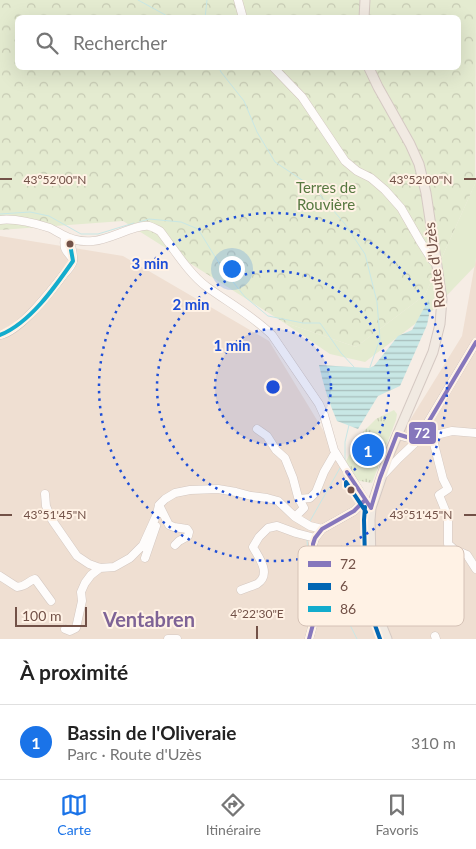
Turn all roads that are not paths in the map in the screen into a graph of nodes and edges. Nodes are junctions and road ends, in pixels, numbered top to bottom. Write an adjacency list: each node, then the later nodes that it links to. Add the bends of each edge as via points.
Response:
1 (238, 0): 3 (street)
2 (365, 0): 4 (main road)
3 (242, 15)
4 (364, 15)
5 (276, 70): 10 (street, via 302,97 345,161 385,190)
6 (371, 70): 7 (main road, Route d'Uzès, via 416,157)
7 (430, 215): 10 (street, via 428,240 425,243); 11 (main road, Route d'Uzès)
8 (0, 220): 9 (street, via 51,228)
9 (67, 237): 12 (street, via 73,259 70,267 22,322); 22 (street, via 93,241 147,226 160,231 206,287 272,335 319,404)
10 (420, 241): 11 (street)
11 (432, 249): 17 (main road, Route d'Uzès, via 442,299 440,324)
12 (0, 335)
13 (476, 342): 15 (street)
14 (257, 429): 25 (street, via 267,436 284,458)
15 (422, 433): 17 (street, via 414,438); 19 (street)
16 (476, 433): 18 (street, via 452,431)
17 (402, 436): 20 (main road, Route d'Uzès); 21 (street, via 410,444)
18 (432, 436): 19 (street); 36 (street, via 448,489 439,495 448,517)
19 (416, 442): 21 (street)
20 (393, 444): 21 (street, via 398,452); 23 (main road, Route d'Uzès)
21 (407, 451): 23 (street)
22 (335, 453): 25 (street, via 316,492 310,498); 26 (street)
23 (380, 478): 28 (main road, Route d'Uzès)
24 (45, 494): 39 (street, via 52,520 77,556)
25 (299, 499): 30 (street, via 304,508)
26 (365, 500): 28 (street); 31 (street, via 354,512)
27 (159, 505): 29 (street); 30 (street, via 175,493 218,489 278,501); 33 (street, via 169,525 189,532)
28 (371, 508): 35 (main road, Route d'Uzès)
29 (157, 514): 38 (street); 39 (street, via 143,545 130,558 114,567)
30 (295, 517): 31 (street)
31 (322, 529): 32 (street)
32 (310, 536): 34 (street); 42 (street, via 277,526 268,528 253,547 264,568 264,577)
33 (175, 546)
34 (313, 546)
35 (371, 546)
36 (450, 546)
37 (464, 553): 40 (street)
38 (145, 558)
39 (100, 568): 46 (street, via 91,575 81,592 76,628)
40 (476, 569)
41 (0, 576): 43 (street, via 17,587 35,579)
42 (241, 590)
43 (51, 601)
44 (313, 626): 49 (street)
45 (382, 626): 50 (main road, Route d'Uzès)
46 (65, 629)
47 (168, 639): 48 (street)
48 (177, 639)
49 (310, 639)
50 (387, 639)

